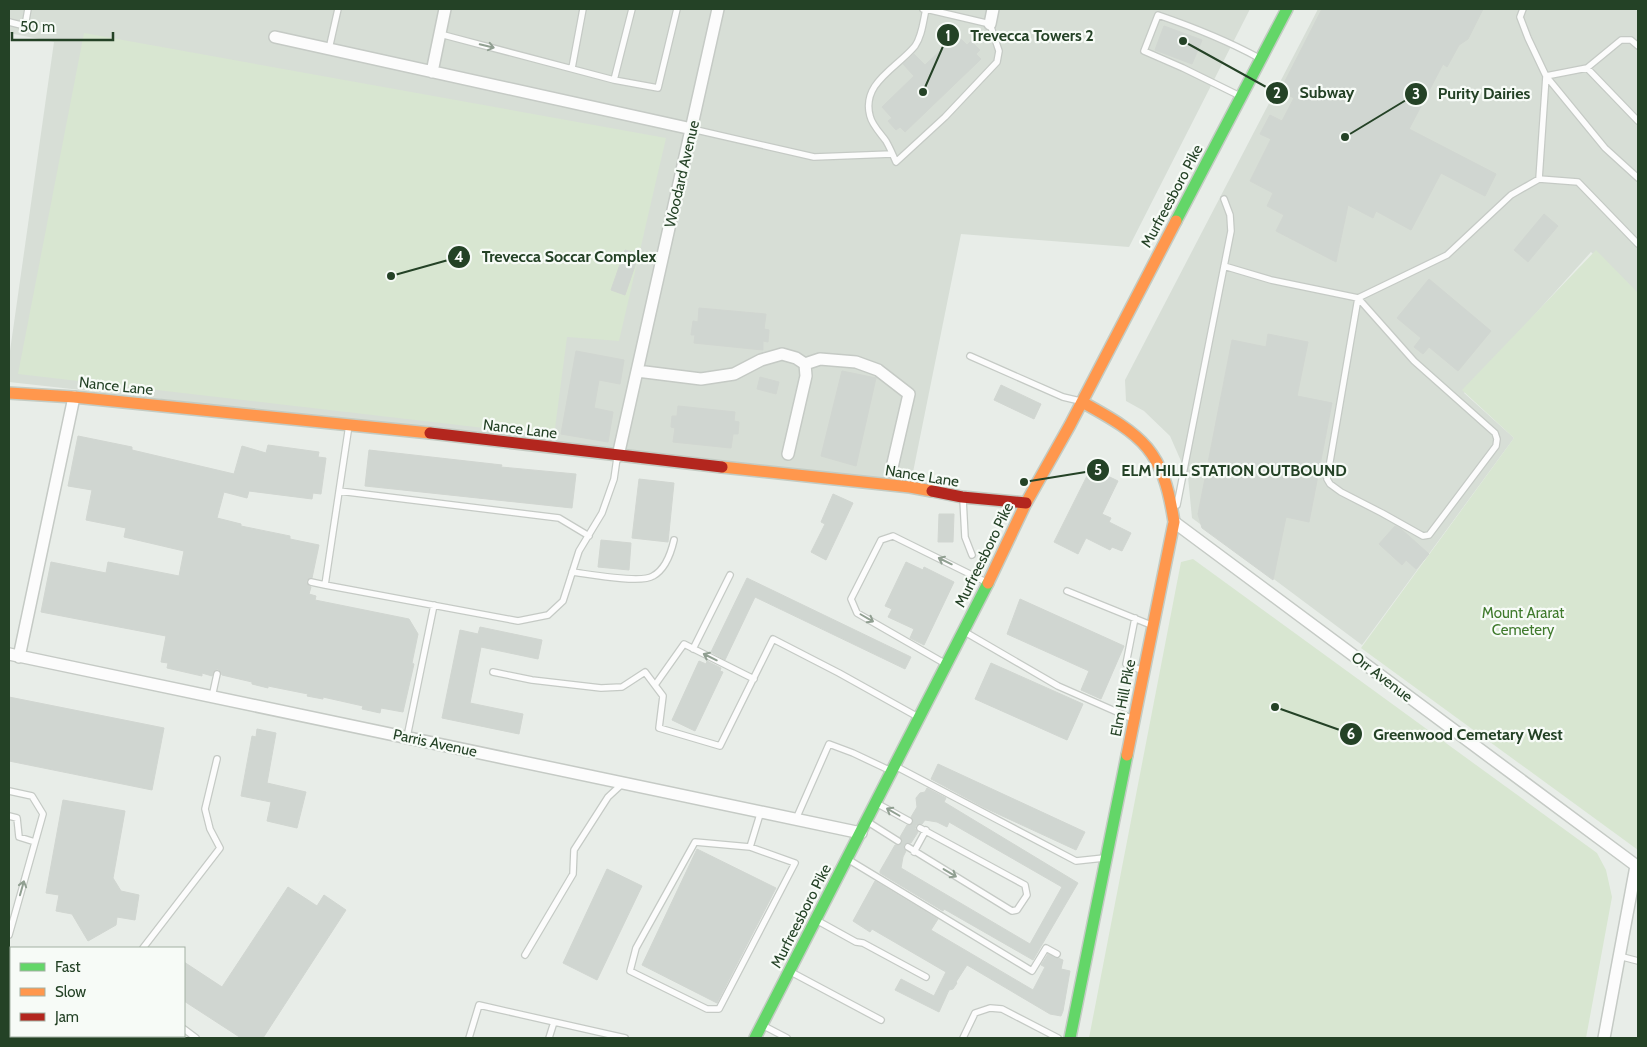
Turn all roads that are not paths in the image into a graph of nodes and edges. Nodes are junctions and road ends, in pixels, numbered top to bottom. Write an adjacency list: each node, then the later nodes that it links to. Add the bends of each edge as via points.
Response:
1 (28, 9): 12 (lane, via 25,26)
2 (338, 9): 17 (lane)
3 (445, 9): 14 (street)
4 (584, 9): 19 (lane)
5 (632, 9): 23 (lane)
6 (677, 9): 23 (lane, via 658,88)
7 (718, 9): 26 (street, Woodard Avenue)
8 (924, 9): 13 (lane); 27 (lane, via 921,34 915,46 879,80 870,94 870,118)
9 (993, 9): 13 (street)
10 (1287, 9): 18 (main road, Murfreesboro Pike)
11 (1523, 9): 22 (lane, via 1520,17)
12 (9, 22)
13 (990, 24): 27 (lane, via 999,51 997,62 896,162)
14 (440, 34): 19 (lane, one-way to 19); 21 (street)
15 (275, 37): 17 (street)
16 (1638, 46): 20 (lane, via 1631,40 1621,40)
17 (329, 49): 21 (street)
18 (1261, 59): 24 (main road, Murfreesboro Pike); 24 (lane, via 1226,40 1158,15 1144,51)
19 (572, 68): 23 (lane)
20 (1587, 68): 22 (lane); 25 (lane)
21 (432, 72): 26 (street)
22 (1546, 76): 28 (lane, via 1605,148); 29 (lane)
23 (614, 80)
24 (1241, 97): 39 (main road, Murfreesboro Pike)
25 (1638, 121)
26 (692, 129): 27 (lane, via 814,157); 36 (street, Woodard Avenue)
27 (892, 154)
28 (1638, 178)
29 (1539, 179): 31 (lane, via 1578,182); 33 (lane, via 1511,196 1447,255)
30 (1224, 199): 32 (lane, via 1231,231)
31 (1638, 244)
32 (1224, 266): 33 (lane, via 1271,280); 47 (lane)
33 (1358, 298): 33 (lane, via 1327,479 1341,492 1423,536 1429,535 1496,446 1497,439 1495,433 1414,361)
34 (970, 356): 39 (lane, via 1063,397)
35 (805, 364): 36 (street, via 782,354 761,360 734,374 701,379); 41 (street, via 806,376); 43 (street, via 820,359 856,362 878,370 909,394)
36 (637, 370): 42 (street, Woodard Avenue)
37 (9, 392): 38 (main road, Nance Lane)
38 (74, 397): 40 (main road, Nance Lane); 62 (street)
39 (1082, 402): 46 (main road, Murfreesboro Pike); 47 (main road, Elm Hill Pike, via 1124,426 1154,454 1165,474)
40 (349, 424): 42 (main road, Nance Lane); 44 (lane)
41 (788, 454)
42 (618, 456): 45 (main road, Nance Lane, via 910,487); 48 (lane, via 602,513)
43 (891, 472)
44 (339, 491): 48 (lane, via 559,518); 55 (lane)
45 (962, 497): 46 (main road, Nance Lane); 50 (lane, via 965,537)
46 (1026, 503): 54 (main road, Murfreesboro Pike)
47 (1174, 522): 59 (main road, Elm Hill Pike); 90 (street, Orr Avenue)
48 (589, 536): 51 (lane, via 579,551)
49 (674, 540): 51 (lane, via 663,567 653,577 639,579)
50 (972, 555)
51 (572, 572): 57 (lane, via 563,601 548,614 518,621)
52 (730, 575): 61 (lane)
53 (312, 582): 55 (lane)
54 (988, 583): 60 (main road, Murfreesboro Pike); 63 (lane, one-way to 63, via 893,536 881,540 855,590 851,599 857,613)
55 (325, 585): 57 (lane)
56 (1067, 591): 58 (lane)
57 (434, 605): 72 (lane)
58 (1135, 618): 59 (lane); 64 (lane, via 1126,664)
59 (1153, 626): 64 (main road, Elm Hill Pike)
60 (964, 631): 63 (main road, Murfreesboro Pike); 71 (lane, via 1058,686)
61 (693, 649): 67 (lane, one-way to 61); 68 (lane, via 684,644)
62 (14, 656): 69 (street, Parris Avenue)
63 (947, 664): 70 (main road, Murfreesboro Pike)
64 (1144, 671): 71 (main road, Elm Hill Pike)
65 (493, 672): 68 (lane, via 601,688 622,687 645,672)
66 (217, 674): 69 (lane)
67 (754, 679): 68 (lane, via 720,746 659,728 663,696); 70 (lane, via 773,639)
68 (655, 685)
69 (212, 697): 72 (street, Parris Avenue)
70 (920, 718): 74 (main road, Murfreesboro Pike)
71 (1134, 719): 89 (main road, Elm Hill Pike)
72 (407, 737): 75 (street, Parris Avenue)
73 (217, 759): 93 (lane, via 205,809 210,829 220,848)
74 (893, 769): 77 (main road, Murfreesboro Pike); 80 (lane, via 829,744); 89 (lane, via 1076,861)
75 (624, 782): 78 (street, Parris Avenue); 95 (lane, via 608,797 574,850 573,874)
76 (9, 791): 86 (lane, via 32,796 43,814)
77 (876, 802): 81 (main road, Murfreesboro Pike); 82 (lane, one-way to 77)
78 (761, 812): 80 (street, Parris Avenue); 87 (lane)
79 (9, 816): 86 (lane, via 17,818 19,837)
80 (796, 819): 84 (street, Parris Avenue)
81 (866, 821): 84 (main road, Murfreesboro Pike); 85 (lane)
82 (909, 822)
83 (923, 829): 83 (lane, one-way to 83, via 911,850 1012,911 1017,910 1027,895 1025,885)
84 (861, 833): 88 (main road, Murfreesboro Pike)
85 (898, 841)
86 (35, 842): 92 (lane, one-way to 86)
87 (750, 847): 87 (lane, via 795,863 719,1009 708,1009 630,971 636,948 695,842)
88 (847, 858): 91 (main road, Murfreesboro Pike); 94 (lane, via 1032,971 1046,948)
89 (1106, 858): 112 (main road, Elm Hill Pike)
90 (1637, 867): 96 (street)
91 (816, 920): 98 (main road, Murfreesboro Pike); 99 (lane)
92 (9, 935)
93 (144, 947)
94 (1057, 954)
95 (525, 955)
96 (1619, 956): 97 (lane); 113 (street)
97 (1638, 961)
98 (790, 971): 100 (lane); 102 (main road, Murfreesboro Pike)
99 (926, 977)
100 (882, 1020)
101 (554, 1022): 105 (lane, via 479,1005); 106 (lane); 107 (lane)
102 (762, 1025): 108 (main road, Murfreesboro Pike); 109 (lane)
103 (185, 1029): 104 (lane)
104 (196, 1038)
105 (469, 1038)
106 (549, 1038)
107 (625, 1038)
108 (755, 1038)
109 (787, 1038)
110 (963, 1038): 111 (lane, via 975,1013 990,1008 1002,1009)
111 (1058, 1038)
112 (1070, 1038)
113 (1604, 1038)

